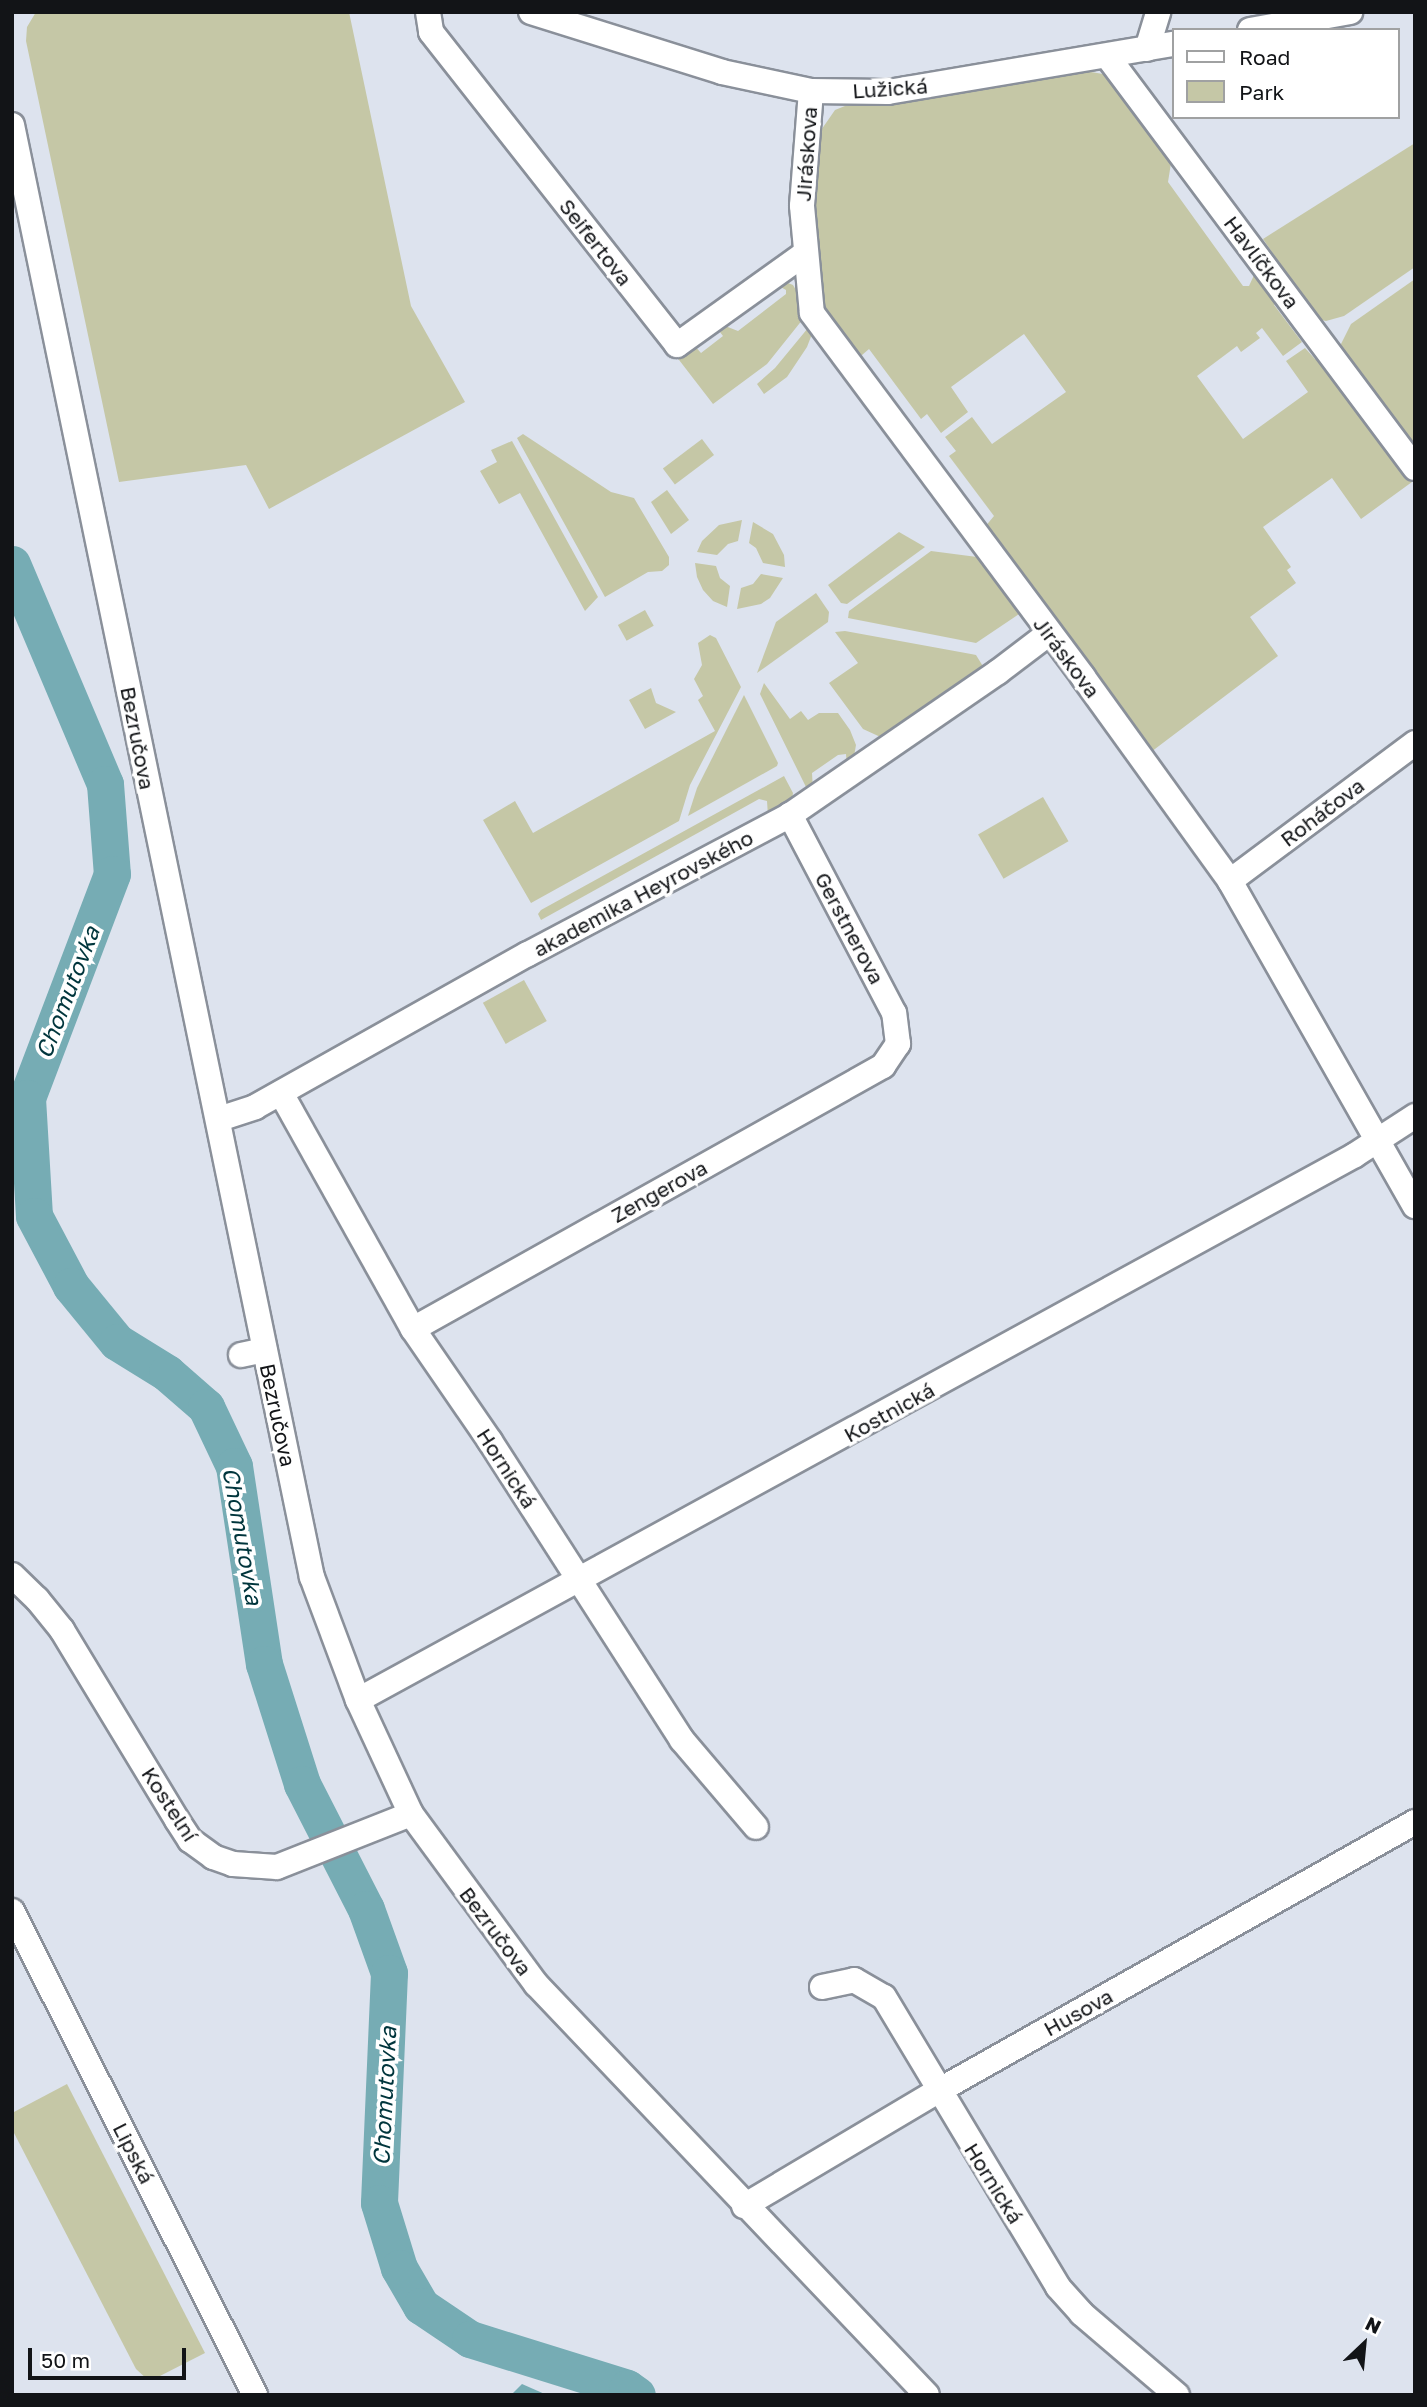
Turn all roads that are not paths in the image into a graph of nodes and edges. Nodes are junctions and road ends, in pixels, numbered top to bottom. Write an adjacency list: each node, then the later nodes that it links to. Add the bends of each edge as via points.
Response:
1 (428, 12): 11 (street, Seifertova, via 432,32 677,345)
2 (531, 12): 9 (street, Lužická, via 722,72)
3 (1158, 12): 7 (street)
4 (1350, 12): 5 (street)
5 (1261, 28)
6 (1172, 44): 7 (street, Lužická)
7 (1147, 49): 8 (street, Lužická)
8 (1108, 57): 9 (street, Lužická, via 888,92); 12 (street, Havlíčkova)
9 (811, 91): 11 (street, Jiráskova, via 802,206)
10 (12, 125): 20 (street, Bezručova)
11 (804, 254): 13 (street, Jiráskova, via 812,313)
12 (1415, 468)
13 (1048, 634): 15 (street, akademika Heyrovského); 16 (street, Jiráskova)
14 (1415, 743): 16 (street, Roháčova)
15 (790, 815): 17 (street, Gerstnerova, via 894,1013); 18 (street, akademika Heyrovského, via 528,954)
16 (1230, 881): 21 (street, Jiráskova)
17 (898, 1044): 23 (street, Zengerova, via 883,1066)
18 (281, 1093): 20 (street, akademika Heyrovského, via 255,1108); 23 (street, Hornická)
19 (1415, 1116): 21 (street, Kostnická)
20 (219, 1119): 26 (street, Bezručova, via 253,1352 312,1577)
21 (1379, 1142): 22 (street, Jiráskova); 25 (street, Kostnická)
22 (1415, 1206)
23 (413, 1329): 25 (street, Hornická)
24 (12, 1575): 27 (street, Kostelní, via 62,1630 177,1820 201,1850 233,1864 277,1867)
25 (581, 1580): 26 (street, Kostnická); 29 (street, Hornická, via 682,1740)
26 (358, 1700): 27 (street, Bezručova)
27 (411, 1814): 33 (street, Bezručova, via 536,1984)
28 (1415, 1822): 32 (street, Husova)
29 (756, 1827)
30 (12, 1911): 34 (street, Lipská)
31 (822, 1987): 32 (street, Hornická, via 853,1980 884,1997)
32 (938, 2091): 33 (street, Husova); 36 (street, Hornická, via 1058,2287 1082,2314)
33 (744, 2206): 35 (street, Bezručova)
34 (256, 2395)
35 (927, 2395)
36 (1178, 2395)

